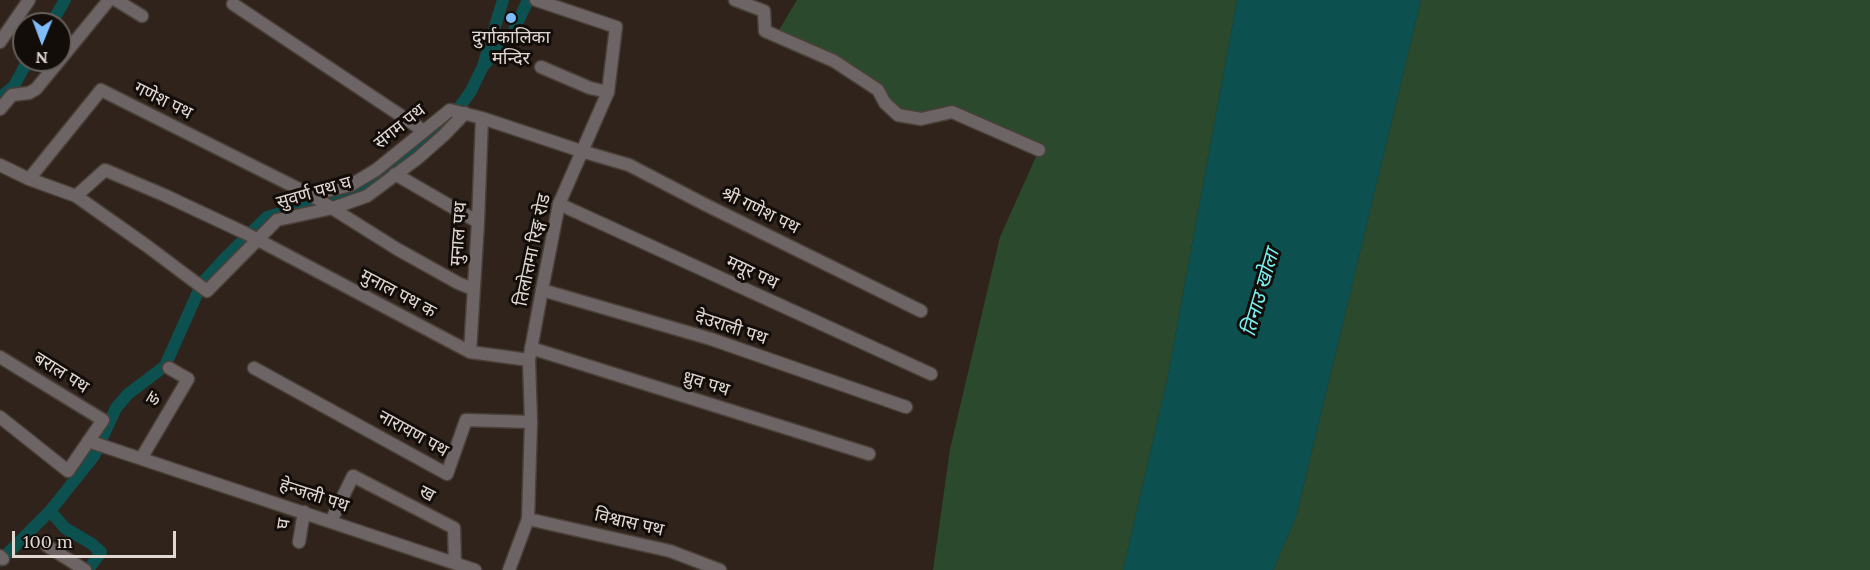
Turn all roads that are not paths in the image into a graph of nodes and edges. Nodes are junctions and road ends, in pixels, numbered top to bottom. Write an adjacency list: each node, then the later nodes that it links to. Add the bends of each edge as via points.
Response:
1 (29, 0): 8 (street)
2 (109, 0): 11 (street, via 36,89 12,95)
3 (116, 0): 7 (street)
4 (536, 0): 10 (street, तिलोत्तमा रिङ्ग रोड, via 616,27)
5 (735, 0): 15 (street, via 764,11 765,31 834,61 878,90 898,115 921,119 952,112)
6 (232, 4): 14 (street)
7 (142, 16)
8 (0, 42)
9 (541, 67): 10 (street)
10 (608, 92): 16 (street, तिलोत्तमा रिङ्ग रोड)
11 (0, 109)
12 (465, 113): 13 (street, संगम पथ); 14 (street, संगम पथ, via 450,110); 18 (street, सुवर्ण पथ घ)
13 (482, 118): 16 (street, संगम पथ); 24 (street, मुनाल पथ)
14 (424, 130): 20 (street, संगम पथ, via 376,170 351,185)
15 (1039, 150)
16 (581, 151): 22 (street, तिलोत्तमा रिङ्ग रोड); 28 (street, श्री गणेश पथ, via 629,165)
17 (0, 165): 19 (street)
18 (395, 174): 23 (street, सुवर्ण पथ घ, via 367,196); 24 (street)
19 (29, 179): 20 (street, गणेश पथ, via 101,90); 21 (street)
20 (311, 195): 23 (street)
21 (76, 196): 25 (street, मुनाल पथ क, via 105,170); 25 (street, सुवर्ण पथ घ, via 207,291)
22 (559, 204): 27 (street, तिलोत्तमा रिङ्ग रोड); 34 (street, मयूर पथ)
23 (333, 208): 25 (street, सुवर्ण पथ घ, via 278,220); 26 (street, via 397,249)
24 (478, 222): 26 (street, मुनाल पथ)
25 (256, 240): 29 (street, मुनाल पथ क)
26 (473, 289): 29 (street, मुनाल पथ)
27 (542, 290): 30 (street, तिलोत्तमा रिङ्ग रोड); 35 (street, देउराली पथ, via 711,339)
28 (921, 311)
29 (470, 352): 30 (street, मुनाल पथ क)
30 (530, 354): 37 (street, तिलोत्तमा रिङ्ग रोड); 39 (street, ध्रुव पथ)
31 (0, 357): 38 (street, बराल पथ, via 103,420)
32 (169, 368): 40 (street, ङ, via 188,379)
33 (254, 369): 37 (street, नारायण पथ, via 447,474 466,420)
34 (931, 374)
35 (906, 407)
36 (0, 417): 38 (street, via 68,471)
37 (531, 422): 42 (street, तिलोत्तमा रिङ्ग रोड)
38 (98, 444): 40 (street, हेन्जली पथ)
39 (869, 454)
40 (142, 457): 41 (street, हेन्जली पथ)
41 (304, 512): 43 (street, हेन्जली पथ); 44 (street, घ)
42 (528, 519): 49 (street, तिलोत्तमा रिङ्ग रोड); 50 (street, विश्वास पथ, via 670,551)
43 (331, 521): 46 (street, हेन्जली पथ); 46 (street, ख, via 353,476 454,528)
44 (300, 542)
45 (47, 546): 47 (street)
46 (455, 563): 48 (street, हेन्जली पथ)
47 (84, 570)
48 (476, 570)
49 (509, 570)
50 (720, 570)

